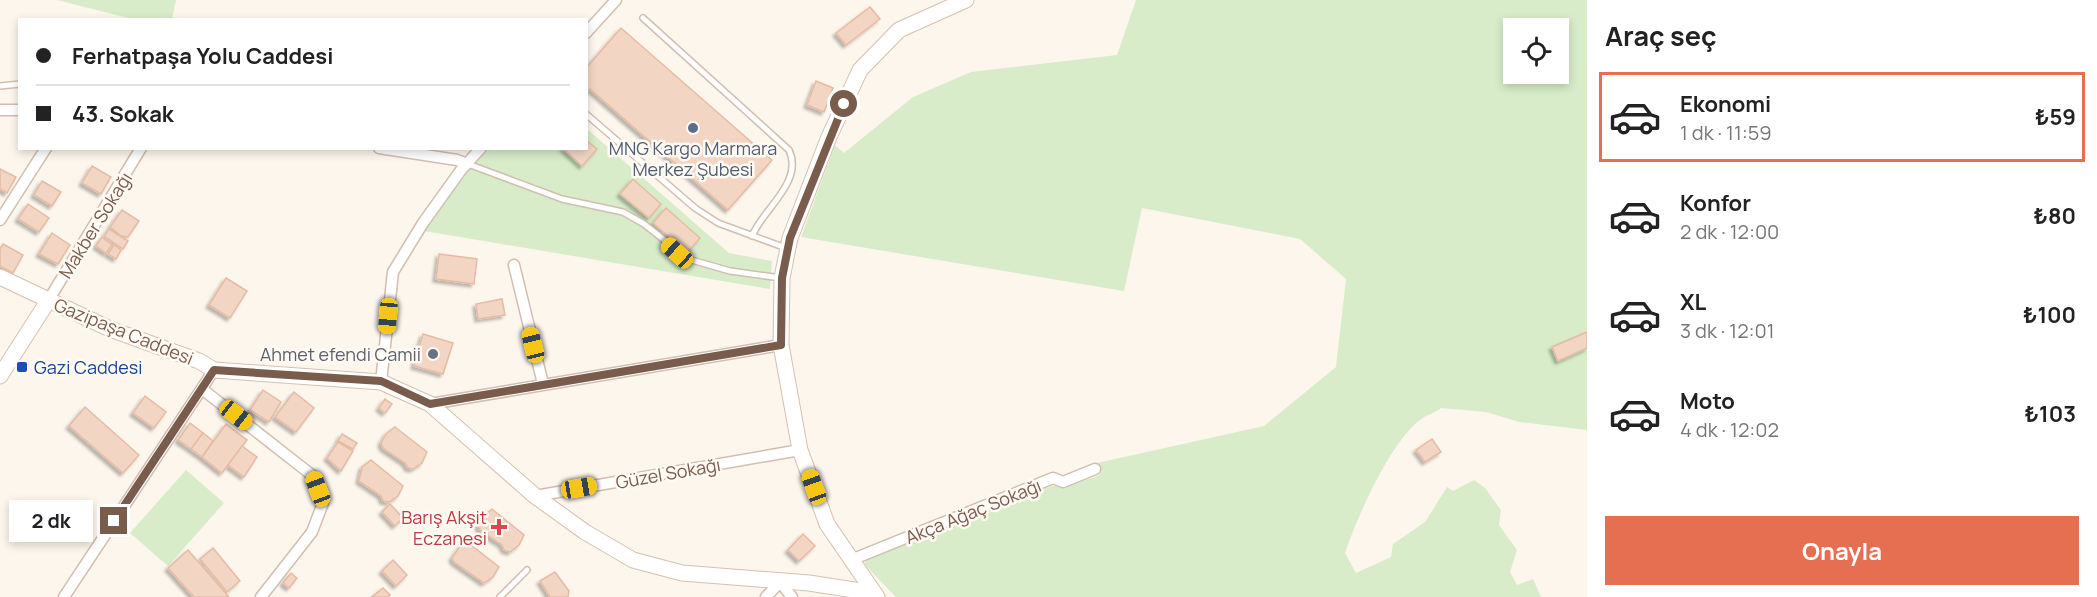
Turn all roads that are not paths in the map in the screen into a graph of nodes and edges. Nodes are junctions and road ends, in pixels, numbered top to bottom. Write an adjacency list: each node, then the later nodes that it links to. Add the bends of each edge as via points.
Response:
1 (616, 0): 4 (street)
2 (966, 0): 17 (street, via 899,30 860,70 829,137)
3 (643, 18): 16 (lane, via 789,150 789,180)
4 (588, 31)
5 (18, 84): 6 (lane)
6 (0, 86)
7 (0, 110): 8 (street)
8 (18, 110)
9 (588, 116): 16 (lane, via 695,208 718,223)
10 (45, 150): 15 (street)
11 (140, 150): 21 (street, Makber Sokağı)
12 (392, 150): 14 (street)
13 (479, 150): 14 (street)
14 (467, 164): 20 (lane, via 562,199 623,212 688,259 730,271); 25 (street, via 393,272)
15 (0, 220)
16 (752, 236): 17 (lane)
17 (788, 249): 20 (street)
18 (514, 265): 26 (street)
19 (0, 277): 21 (street, Gazipaşa Caddesi)
20 (782, 278): 22 (street)
21 (48, 301): 23 (street, Gazipaşa Caddesi); 24 (street)
22 (781, 345): 26 (street); 29 (street)
23 (214, 370): 25 (street, Gazipaşa Caddesi); 27 (street)
24 (0, 376)
25 (381, 381): 28 (street, Gazipaşa Caddesi)
26 (543, 384): 28 (street)
27 (202, 389): 36 (street); 37 (street, via 313,476 323,503 312,532)
28 (430, 404): 31 (street, Gazipaşa Caddesi)
29 (800, 450): 31 (street, Güzel Sokağı); 32 (street, via 827,524)
30 (1095, 469): 32 (street, Akça Ağaç Sokağı, via 1063,482 1053,478)
31 (535, 496): 34 (street, Gazipaşa Caddesi, via 633,560 682,573)
32 (851, 560): 35 (street)
33 (527, 570): 38 (lane)
34 (780, 582): 35 (street, Gazipaşa Caddesi); 39 (street); 40 (street)
35 (875, 595)
36 (64, 597)
37 (261, 597)
38 (500, 597)
39 (766, 597)
40 (792, 597)

